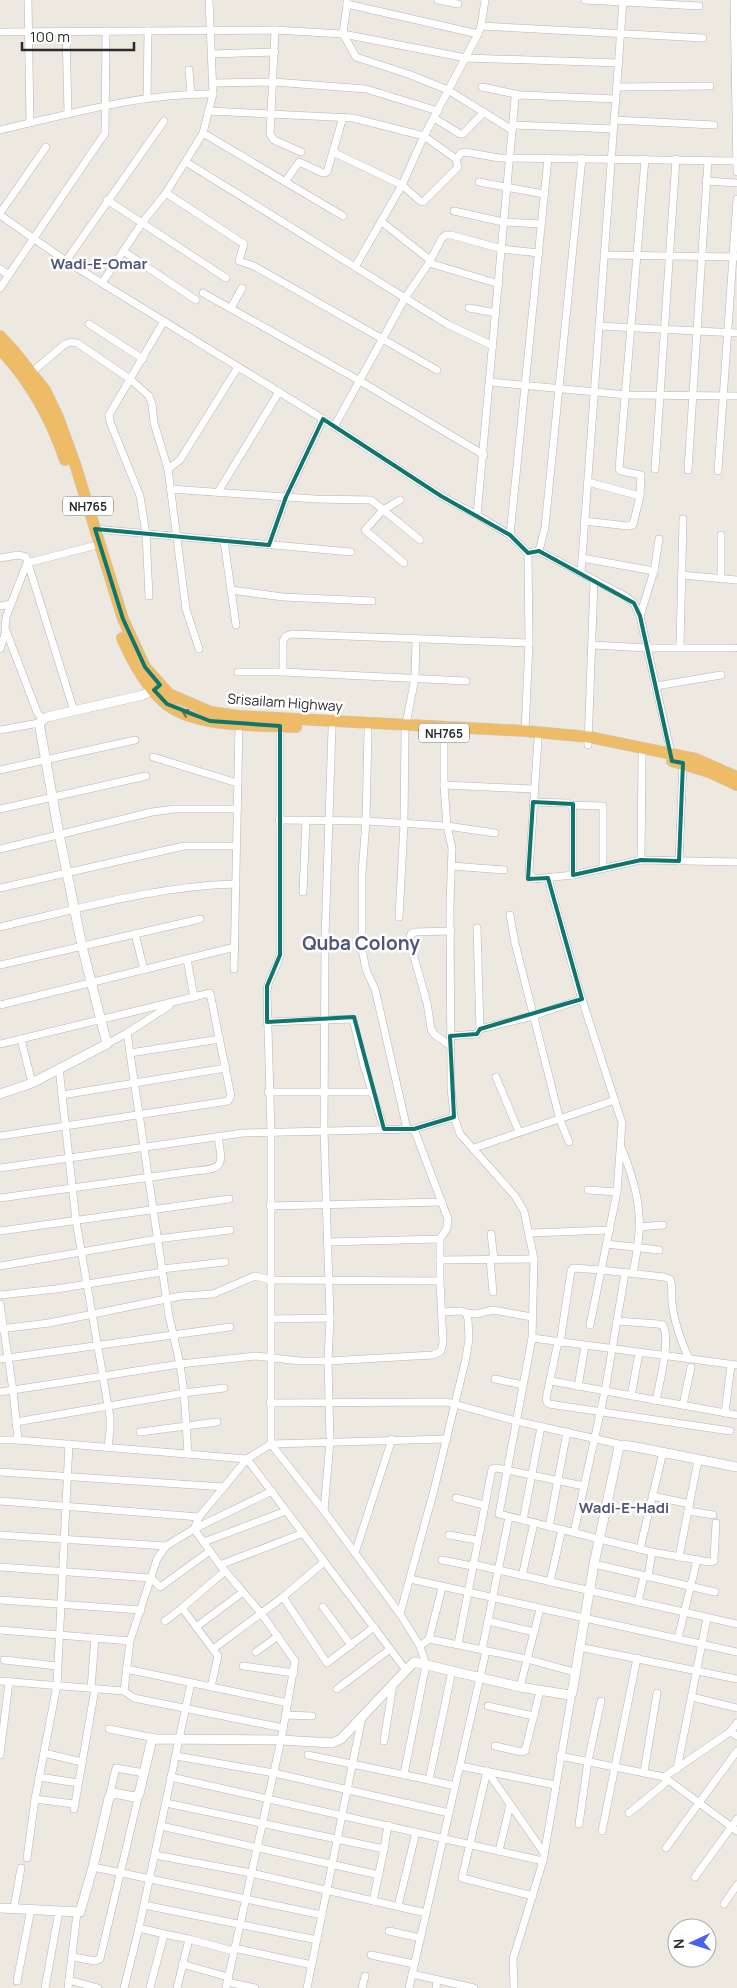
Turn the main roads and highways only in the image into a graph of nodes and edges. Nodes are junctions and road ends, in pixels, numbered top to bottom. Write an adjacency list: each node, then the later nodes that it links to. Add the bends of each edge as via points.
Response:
1 (0, 336): 3 (highway, Srisailam Highway / NH765, via 44,390 58,417 122,620)
2 (0, 349): 3 (highway, Srisailam Highway / NH765, via 26,378 43,406 63,453 120,633 129,655)
3 (157, 688): 4 (highway, Srisailam Highway / NH765, via 211,712); 4 (highway, Srisailam Highway / NH765, one-way to 3, via 368,730 210,721 166,704)
4 (406, 728): 5 (highway, Srisailam Highway / NH765); 5 (highway, Srisailam Highway / NH765, via 525,730)
5 (589, 741): 6 (highway, Srisailam Highway / NH765, via 696,758); 7 (highway, Srisailam Highway / NH765, via 683,763)
6 (737, 777)
7 (737, 785)

